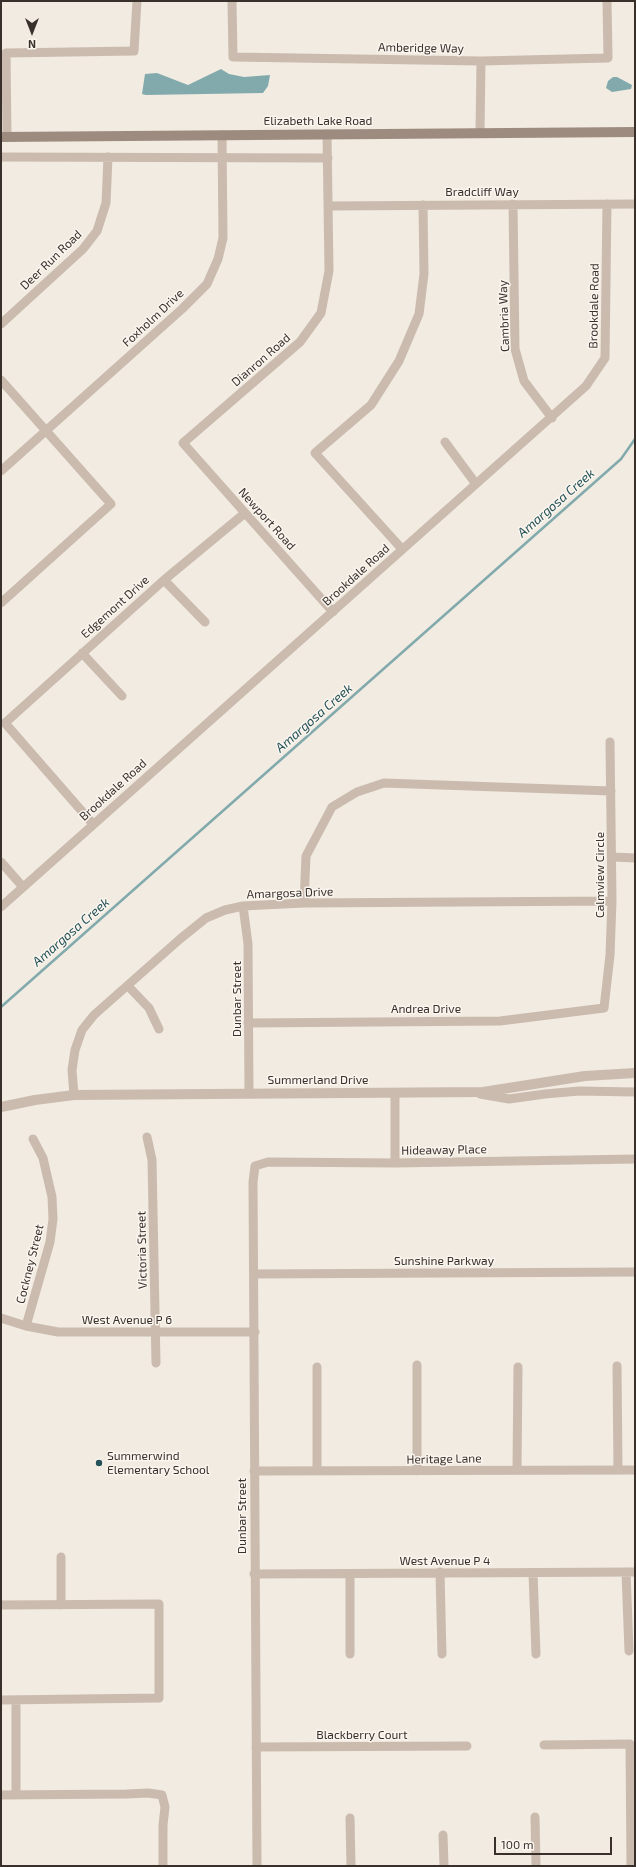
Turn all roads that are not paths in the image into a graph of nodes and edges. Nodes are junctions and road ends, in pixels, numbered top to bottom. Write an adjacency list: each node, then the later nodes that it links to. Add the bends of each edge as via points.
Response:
1 (137, 1): 9 (street, via 134,51 6,53)
2 (232, 1): 4 (street, Amberidge Way, via 233,57)
3 (607, 1): 4 (street, Amberidge Way, via 608,58)
4 (481, 61): 6 (street)
5 (635, 132): 6 (main road, Elizabeth Lake Road)
6 (480, 133): 7 (main road, Elizabeth Lake Road)
7 (327, 134): 8 (main road, Elizabeth Lake Road); 13 (street, Dianron Road)
8 (222, 135): 9 (main road, Elizabeth Lake Road); 12 (street, Foxholm Drive)
9 (4, 137)
10 (1, 157): 11 (street)
11 (108, 157): 12 (street); 19 (street, Deer Run Road, via 106,203 97,231 83,248)
12 (222, 157): 13 (street); 22 (street, Foxholm Drive, via 223,238 218,259 207,284)
13 (328, 158): 18 (street, Dianron Road)
14 (513, 204): 15 (street, Bradcliff Way); 17 (street, Bradcliff Way); 21 (street, Cambria Way, via 515,349 524,381)
15 (607, 204): 16 (street, Bradcliff Way); 21 (street, Brookdale Road, via 605,358 586,386)
16 (635, 204)
17 (423, 205): 18 (street, Bradcliff Way); 28 (street, via 424,274 419,314 399,361 371,405 315,454)
18 (329, 206): 24 (street, Dianron Road, via 329,271 321,313 300,342)
19 (1, 324)
20 (1, 380): 22 (street)
21 (552, 418): 26 (street, Brookdale Road)
22 (47, 430): 25 (street, Foxholm Drive); 30 (street, via 111,504)
23 (445, 442): 26 (street)
24 (183, 443): 27 (street, Newport Road)
25 (1, 471)
26 (476, 484): 28 (street, Brookdale Road)
27 (245, 513): 29 (street, Edgemont Drive); 31 (street, Newport Road)
28 (402, 549): 31 (street, Brookdale Road)
29 (164, 580): 32 (street); 33 (street, Edgemont Drive)
30 (1, 603)
31 (333, 612): 37 (street, Brookdale Road)
32 (205, 622)
33 (82, 654): 34 (street); 37 (street, Edgemont Drive, via 5,723)
34 (122, 696)
35 (610, 742): 36 (street, Calmview Circle)
36 (611, 791): 38 (street, Calmview Circle); 43 (street, via 384,783 358,792 332,807 306,856)
37 (93, 824): 41 (street, Brookdale Road)
38 (612, 857): 39 (street); 42 (street, Calmview Circle)
39 (635, 858)
40 (1, 862): 41 (street)
41 (23, 887): 45 (street, Brookdale Road)
42 (612, 901): 43 (street, Amargosa Drive); 47 (street, Calmview Circle, via 610,955)
43 (304, 903): 44 (street, Amargosa Drive)
44 (243, 906): 46 (street, Amargosa Drive, via 206,918); 48 (street, Dunbar Street, via 248,944)
45 (1, 907)
46 (128, 986): 49 (street, via 149,1008); 55 (street, Amargosa Drive, via 94,1015 82,1030 72,1070)
47 (604, 1008): 48 (street, Andrea Drive, via 500,1021)
48 (248, 1023): 53 (street, Dunbar Street)
49 (159, 1029)
50 (635, 1073): 51 (street, Summerland Drive, via 585,1076)
51 (472, 1092): 52 (street, via 509,1099 579,1091); 54 (street, Summerland Drive)
52 (635, 1092)
53 (249, 1093): 54 (street, Summerland Drive); 55 (street, Summerland Drive)
54 (395, 1093): 60 (street)
55 (74, 1095): 56 (street, Summerland Drive)
56 (1, 1107)
57 (147, 1138): 66 (street, Victoria Street, via 152,1160)
58 (33, 1139): 65 (street, Cockney Street, via 43,1158 52,1197 53,1219 50,1242)
59 (635, 1159): 60 (street, Hideaway Place)
60 (395, 1163): 61 (street, Hideaway Place, via 268,1162)
61 (255, 1166): 63 (street, Dunbar Street)
62 (635, 1272): 63 (street, Sunshine Parkway)
63 (254, 1274): 67 (street, Dunbar Street)
64 (1, 1318): 65 (street, West Avenue P 6)
65 (26, 1326): 66 (street, West Avenue P 6, via 58,1332)
66 (156, 1332): 67 (street, West Avenue P 6); 68 (street, Victoria Street)
67 (255, 1332): 76 (street, Dunbar Street)
68 (156, 1363)
69 (417, 1365): 78 (street)
70 (617, 1366): 74 (street)
71 (318, 1367): 77 (street)
72 (518, 1367): 73 (street)
73 (517, 1470): 74 (street, Heritage Lane); 78 (street, Heritage Lane)
74 (618, 1470): 75 (street, Heritage Lane)
75 (635, 1470)
76 (254, 1471): 77 (street, Heritage Lane); 83 (street, Dunbar Street)
77 (317, 1471): 78 (street, Heritage Lane)
78 (417, 1471)
79 (61, 1557): 86 (street)
80 (440, 1572): 82 (street, West Avenue P 4); 84 (street, West Avenue P 4); 89 (street)
81 (631, 1572): 82 (street, West Avenue P 4); 87 (street)
82 (534, 1573): 90 (street)
83 (254, 1574): 84 (street, West Avenue P 4); 95 (street, Dunbar Street)
84 (350, 1575): 88 (street)
85 (1, 1605): 86 (street)
86 (61, 1605): 92 (street, via 159,1604 160,1698)
87 (629, 1651)
88 (350, 1654)
89 (442, 1654)
90 (536, 1654)
91 (1, 1700): 92 (street)
92 (16, 1700): 97 (street)
93 (544, 1745): 98 (street, via 630,1744)
94 (467, 1746): 95 (street, Blackberry Court)
95 (256, 1747): 103 (street, Dunbar Street)
96 (1, 1795): 97 (street)
97 (16, 1795): 102 (street, via 162,1795 165,1807)
98 (632, 1810): 107 (street)
99 (535, 1817): 106 (street)
100 (350, 1818): 104 (street)
101 (444, 1835): 105 (street)
102 (163, 1866)
103 (257, 1866)
104 (351, 1866)
105 (444, 1866)
106 (536, 1866)
107 (631, 1866)

